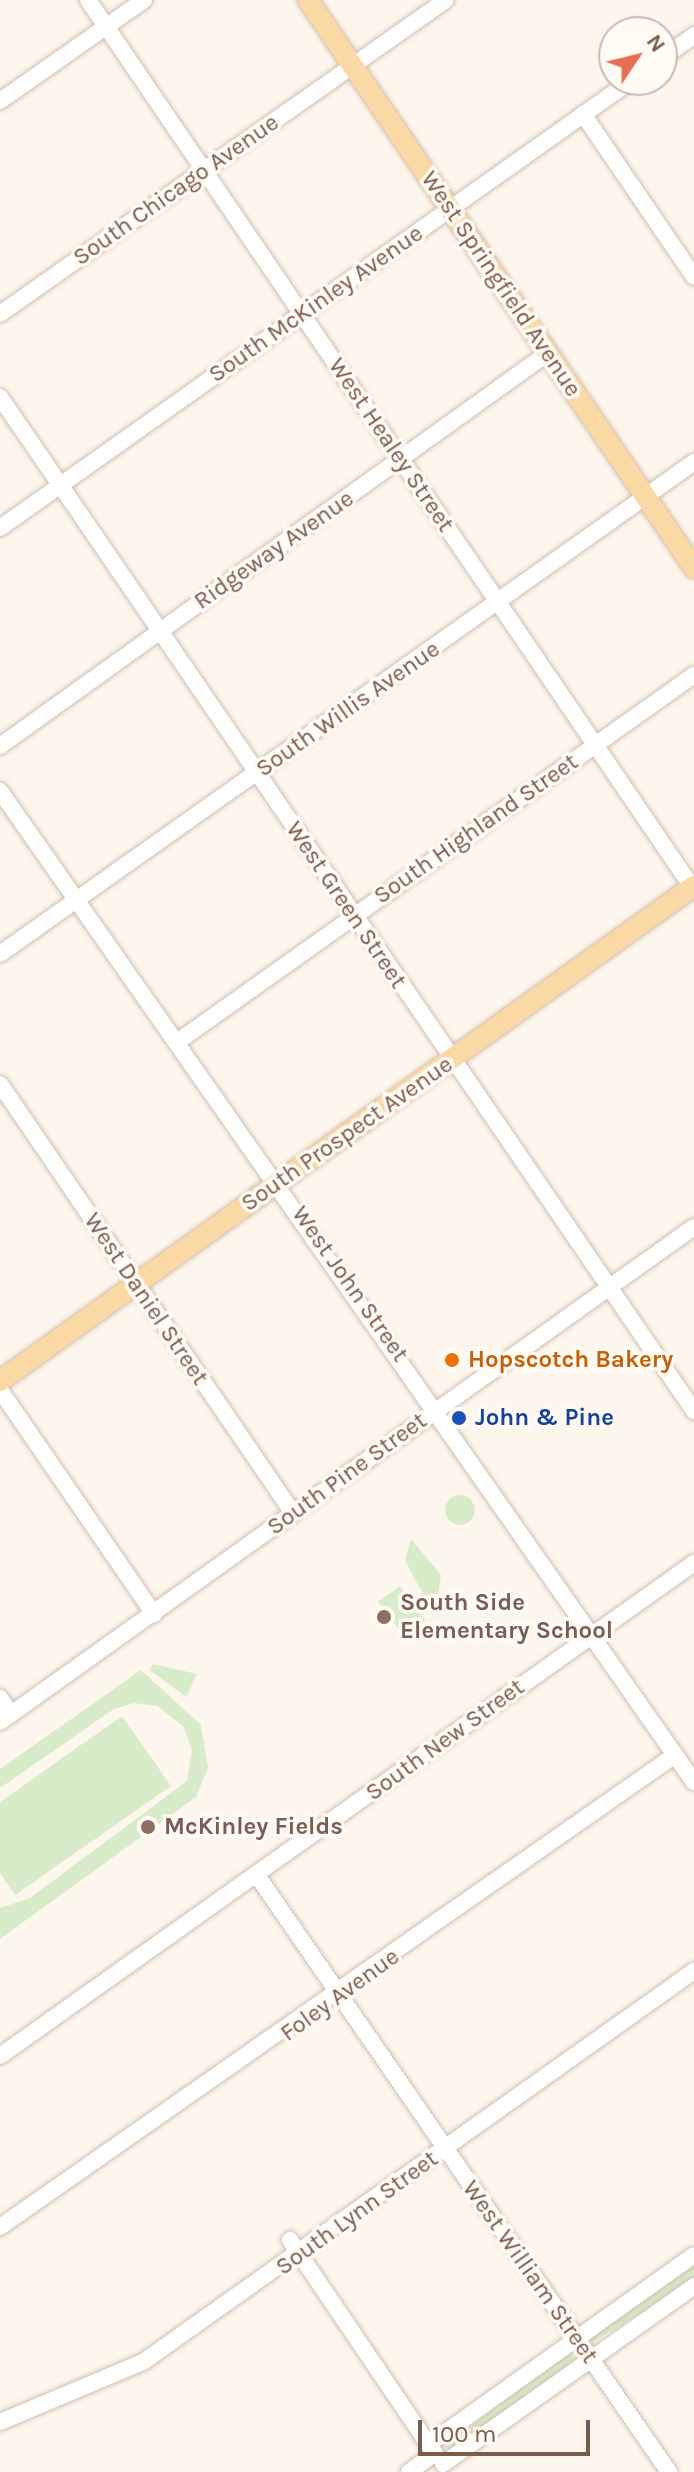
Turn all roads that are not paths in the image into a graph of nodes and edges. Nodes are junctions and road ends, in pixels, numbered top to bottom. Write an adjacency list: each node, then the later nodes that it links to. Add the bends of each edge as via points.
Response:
1 (88, 0): 5 (street, West Healey Street)
2 (144, 0): 5 (street)
3 (308, 0): 6 (main road, West Springfield Avenue)
4 (446, 0): 6 (street, South Chicago Avenue)
5 (106, 26): 8 (street); 10 (street, West Healey Street)
6 (353, 66): 10 (street, South Chicago Avenue); 11 (main road, West Springfield Avenue)
7 (609, 96): 9 (street, South McKinley Avenue)
8 (0, 101)
9 (583, 114): 11 (street, South McKinley Avenue); 12 (street)
10 (204, 170): 13 (street, South Chicago Avenue); 14 (street, West Healey Street)
11 (450, 210): 14 (street, South McKinley Avenue); 15 (main road, West Springfield Avenue)
12 (694, 277)
13 (0, 314)
14 (302, 314): 17 (street, West Healey Street); 19 (street, South McKinley Avenue)
15 (548, 353): 17 (street, Ridgeway Avenue); 20 (main road, West Springfield Avenue)
16 (0, 397): 19 (street, West Green Street)
17 (401, 460): 23 (street, West Healey Street); 24 (street, Ridgeway Avenue)
18 (694, 462): 20 (street, South Willis Avenue)
19 (60, 485): 21 (street, South McKinley Avenue); 24 (street, West Green Street)
20 (645, 497): 22 (main road, West Springfield Avenue); 23 (street, South Willis Avenue)
21 (0, 528)
22 (694, 568)
23 (498, 602): 26 (street, West Healey Street); 28 (street, South Willis Avenue)
24 (159, 630): 27 (street, Ridgeway Avenue); 28 (street, West Green Street)
25 (694, 675): 26 (street, South Highland Street)
26 (595, 745): 30 (street, West Healey Street); 32 (street, South Highland Street)
27 (0, 746)
28 (257, 774): 31 (street, South Willis Avenue); 32 (street, West Green Street)
29 (0, 791): 31 (street, West John Street)
30 (693, 888): 35 (main road, South Prospect Avenue)
31 (77, 899): 33 (street, South Willis Avenue); 34 (street, West John Street)
32 (354, 917): 34 (street, South Highland Street); 35 (street, West Green Street)
33 (0, 954)
34 (180, 1040): 37 (street, West John Street)
35 (451, 1059): 37 (main road, South Prospect Avenue); 40 (street, West Green Street)
36 (0, 1084): 39 (street, West Daniel Street)
37 (279, 1182): 39 (main road, South Prospect Avenue); 43 (street, West John Street)
38 (694, 1227): 40 (street, South Pine Street)
39 (136, 1284): 41 (main road, South Prospect Avenue); 45 (street, West Daniel Street)
40 (609, 1289): 43 (street, South Pine Street); 44 (street, West Green Street)
41 (0, 1381)
42 (0, 1390): 47 (street)
43 (437, 1409): 45 (street, South Pine Street); 48 (street, West John Street)
44 (694, 1411)
45 (293, 1513): 47 (street, South Pine Street)
46 (694, 1563): 48 (street, South New Street)
47 (154, 1614): 50 (street, South Pine Street)
48 (593, 1634): 51 (street, West John Street); 53 (street, South New Street)
49 (0, 1698): 50 (street)
50 (6, 1718)
51 (675, 1755): 52 (street, West John Street); 55 (street, Foley Avenue)
52 (694, 1782)
53 (256, 1874): 55 (street, West William Street); 56 (street, South New Street)
54 (694, 1971): 57 (street, South Lynn Street)
55 (340, 1995): 57 (street, West William Street); 58 (street, Foley Avenue)
56 (0, 2056)
57 (445, 2149): 59 (street, South Lynn Street); 62 (street, West William Street)
58 (0, 2227)
59 (295, 2248): 64 (street, South Lynn Street, via 143,2362); 65 (street)
60 (694, 2255): 62 (street)
61 (694, 2286): 63 (street)
62 (576, 2340): 63 (street, West William Street); 65 (street)
63 (589, 2359): 65 (street); 67 (street, West William Street)
64 (0, 2422)
65 (439, 2458): 66 (street)
66 (409, 2472)
67 (669, 2472)

